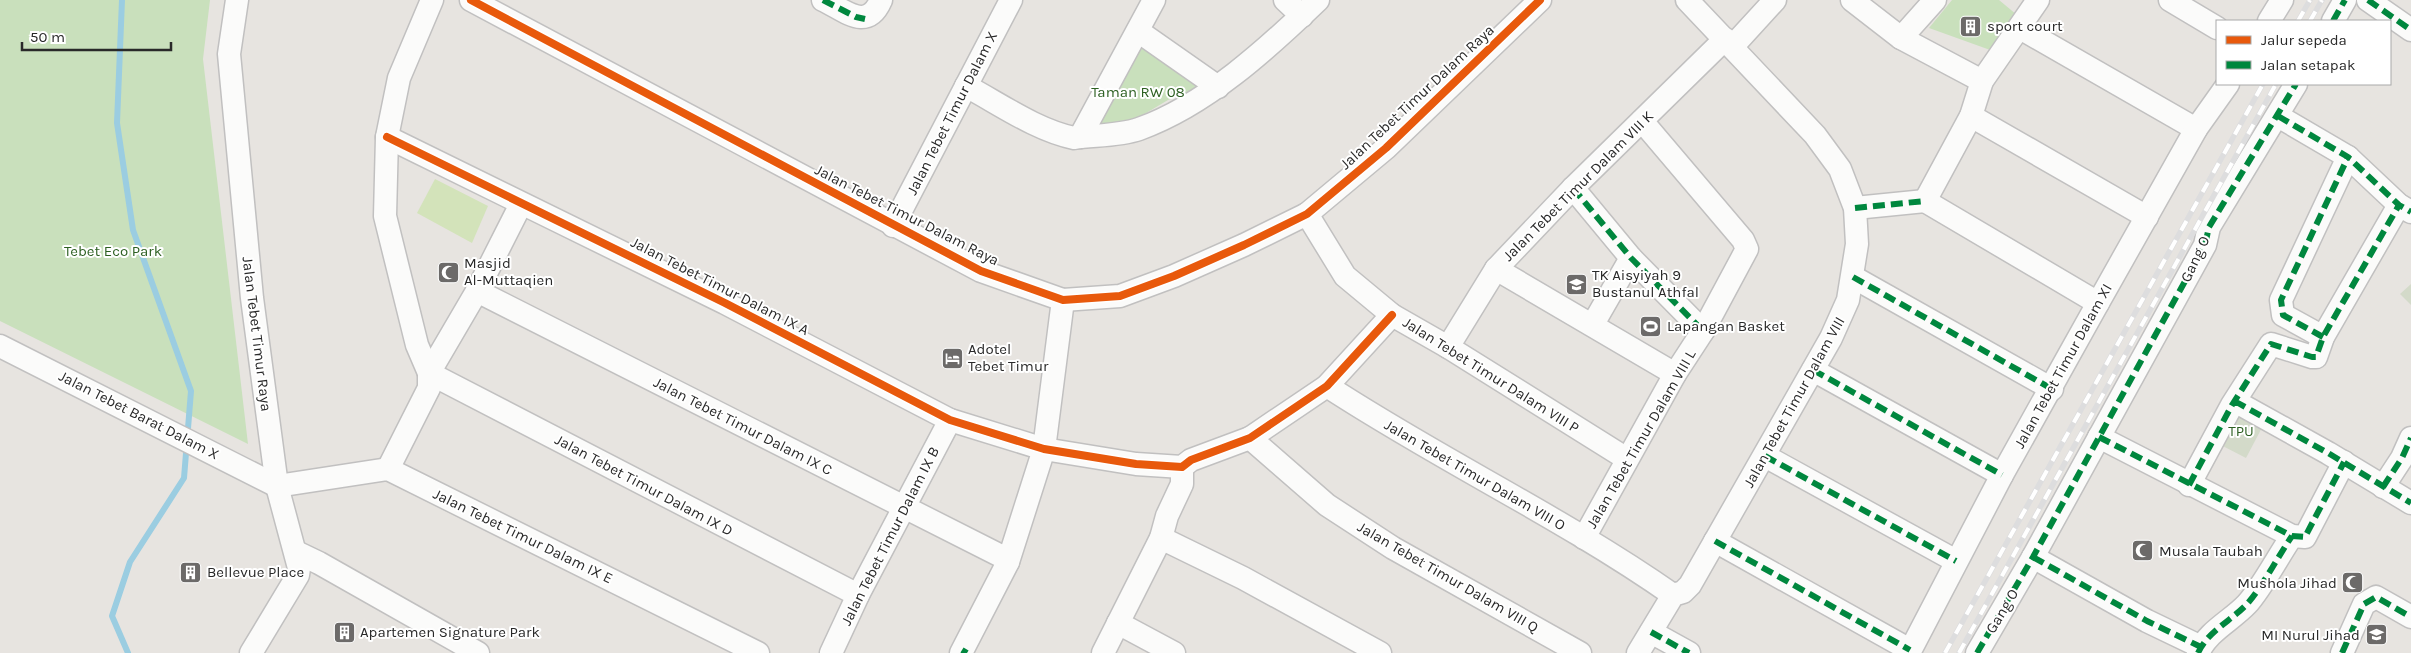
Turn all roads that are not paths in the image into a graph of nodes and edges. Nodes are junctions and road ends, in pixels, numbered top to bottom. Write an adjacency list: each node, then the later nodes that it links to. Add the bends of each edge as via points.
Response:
1 (237, 0): 79 (street, Jalan Tebet Timur Raya, via 229,54 252,298)
2 (432, 0): 38 (street, via 399,78)
3 (471, 0): 48 (street, Jalan Tebet Timur Dalam Raya)
4 (823, 0): 5 (street, via 865,19 873,15)
5 (881, 0)
6 (1011, 0): 32 (street, Jalan Tebet Timur Dalam X)
7 (1154, 0): 26 (street)
8 (1285, 0): 20 (street)
9 (1318, 0): 20 (street)
10 (1540, 0): 46 (street, Jalan Tebet Timur Dalam Raya, via 1386,148)
11 (1687, 0): 28 (street, Jalan Tebet Timur Dalam VIII)
12 (1775, 0): 28 (street, Jalan Tebet Timur Dalam VIII K)
13 (1852, 0): 27 (street)
14 (1935, 0): 27 (street)
15 (2038, 0): 24 (street)
16 (2170, 0): 23 (street)
17 (2282, 0): 21 (street)
18 (2345, 0): 22 (street)
19 (2368, 0): 25 (street)
20 (1302, 16): 33 (street)
21 (2270, 20)
22 (2334, 20)
23 (2216, 27)
24 (2020, 28): 29 (street); 37 (street)
25 (2411, 30)
26 (1138, 31): 33 (street); 39 (street)
27 (1901, 38): 29 (street)
28 (1728, 43): 36 (street, Jalan Tebet Timur Dalam VIII K); 44 (street, Jalan Tebet Timur Dalam VIII, via 1815,135 1840,169)
29 (1982, 81): 34 (street)
30 (2227, 85): 37 (street, Jalan Tebet Timur Dalam XI)
31 (2295, 85): 35 (street, Gang O)
32 (966, 86): 39 (street, via 1045,128 1065,136); 48 (street, Jalan Tebet Timur Dalam X)
33 (1218, 87): 39 (street, via 1137,130)
34 (1970, 116): 42 (street); 47 (street)
35 (2278, 116): 40 (street); 68 (street, Gang O, via 2209,227 2205,245)
36 (1642, 121): 41 (street, Jalan Tebet Timur Dalam VIII K); 57 (street, Jalan Tebet Timur Dalam VIII L, via 1746,246 1746,253)
37 (2196, 129): 47 (street, Jalan Tebet Timur Dalam XI)
38 (386, 137): 43 (street, Jalan Tebet Timur Dalam IX A); 62 (street, via 386,216 417,345)
39 (1080, 137)
40 (2348, 157): 45 (street); 58 (street, via 2281,300 2283,315)
41 (1573, 188): 49 (street); 50 (street, Jalan Tebet Timur Dalam VIII K)
42 (1925, 201): 44 (street); 54 (street)
43 (522, 204): 52 (street); 67 (street, Jalan Tebet Timur Dalam IX A, via 725,303)
44 (1855, 208): 51 (street, Jalan Tebet Timur Dalam VIII, via 1857,244)
45 (2405, 208): 58 (street)
46 (1308, 214): 53 (street, Jalan Tebet Timur Dalam Raya, via 1174,276 1120,296); 55 (street, Jalan Tebet Timur Dalam VIII P, via 1345,276)
47 (2147, 217): 54 (street, Jalan Tebet Timur Dalam XI)
48 (893, 226): 53 (street, Jalan Tebet Timur Dalam Raya, via 981,272)
49 (1631, 258): 56 (street); 57 (street)
50 (1496, 269): 56 (street); 60 (street, Jalan Tebet Timur Dalam VIII K)
51 (1853, 277): 61 (street, Jalan Tebet Timur Dalam VIII, via 1848,300); 65 (street)
52 (477, 290): 62 (street); 82 (street, Jalan Tebet Timur Dalam IX C)
53 (1063, 300): 71 (street)
54 (2098, 303): 65 (street, Jalan Tebet Timur Dalam XI)
55 (1392, 314): 60 (street, Jalan Tebet Timur Dalam VIII P); 64 (street)
56 (1593, 324): 63 (street)
57 (1703, 331): 63 (street, Jalan Tebet Timur Dalam VIII L)
58 (2323, 337): 66 (street, via 2316,356 2312,358 2271,344)
59 (0, 346): 79 (street, Jalan Tebet Barat Dalam X)
60 (1448, 347): 73 (street, Jalan Tebet Timur Dalam VIII P)
61 (1813, 370): 72 (street, Jalan Tebet Timur Dalam VIII); 77 (street)
62 (429, 373): 76 (street, via 429,388); 91 (street, Jalan Tebet Timur Dalam IX D)
63 (1676, 374): 73 (street, Jalan Tebet Timur Dalam VIII L)
64 (1327, 386): 69 (street); 85 (street, Jalan Tebet Timur Dalam VIII O, via 1388,426)
65 (2052, 389): 77 (street, Jalan Tebet Timur Dalam XI)
66 (2234, 403): 74 (street); 78 (street)
67 (950, 420): 71 (street, Jalan Tebet Timur Dalam IX A); 82 (street, Jalan Tebet Timur Dalam IX B)
68 (2099, 437): 78 (street); 88 (street, Gang O)
69 (1250, 438): 75 (street, via 1191,460); 106 (street, Jalan Tebet Timur Dalam VIII Q, via 1327,505 1393,548)
70 (2411, 438): 80 (street)
71 (1044, 449): 75 (street, Jalan Tebet Timur Dalam IX A, via 1136,464); 89 (street)
72 (1765, 456): 86 (street, Jalan Tebet Timur Dalam VIII); 90 (street)
73 (1627, 459): 85 (street, Jalan Tebet Timur Dalam VIII L)
74 (2344, 462): 80 (street); 83 (street)
75 (1182, 467): 84 (street, via 1182,484)
76 (388, 469): 79 (street); 101 (street, Jalan Tebet Timur Dalam IX E)
77 (2002, 476): 90 (street, Jalan Tebet Timur Dalam XI)
78 (2189, 485): 83 (street)
79 (277, 486): 87 (street, Jalan Tebet Timur Raya)
80 (2383, 487): 81 (street)
81 (2411, 503)
82 (904, 508): 89 (street, Jalan Tebet Timur Dalam IX C); 91 (street, Jalan Tebet Timur Dalam IX B)
83 (2298, 537): 96 (street, via 2247,604 2221,625)
84 (1161, 538): 94 (street); 105 (street, via 1244,578)
85 (1584, 538): 92 (street, Jalan Tebet Timur Dalam VIII O)
86 (1715, 541): 92 (street, Jalan Tebet Timur Dalam VIII, via 1690,585); 98 (street)
87 (296, 552): 99 (street, Jalan Tebet Timur Raya, via 298,575); 100 (street)
88 (2033, 557): 96 (street); 109 (street, Gang O)
89 (1008, 562): 97 (street)
90 (1956, 562): 98 (street, Jalan Tebet Timur Dalam XI)
91 (858, 595): 102 (street, Jalan Tebet Timur Dalam IX B)
92 (1673, 595): 95 (street, Jalan Tebet Timur Dalam VIII)
93 (2411, 616): 110 (street, via 2376,597 2364,604)
94 (1118, 623): 103 (street); 104 (street)
95 (1651, 632): 107 (street, Jalan Tebet Timur Dalam VIII); 108 (street)
96 (2200, 650)
97 (963, 652)
98 (1909, 652)
99 (251, 653)
100 (478, 653)
101 (758, 653)
102 (832, 653)
103 (1104, 653)
104 (1174, 653)
105 (1380, 653)
106 (1580, 653)
107 (1638, 653)
108 (1689, 653)
109 (1977, 653)
110 (2342, 653)

